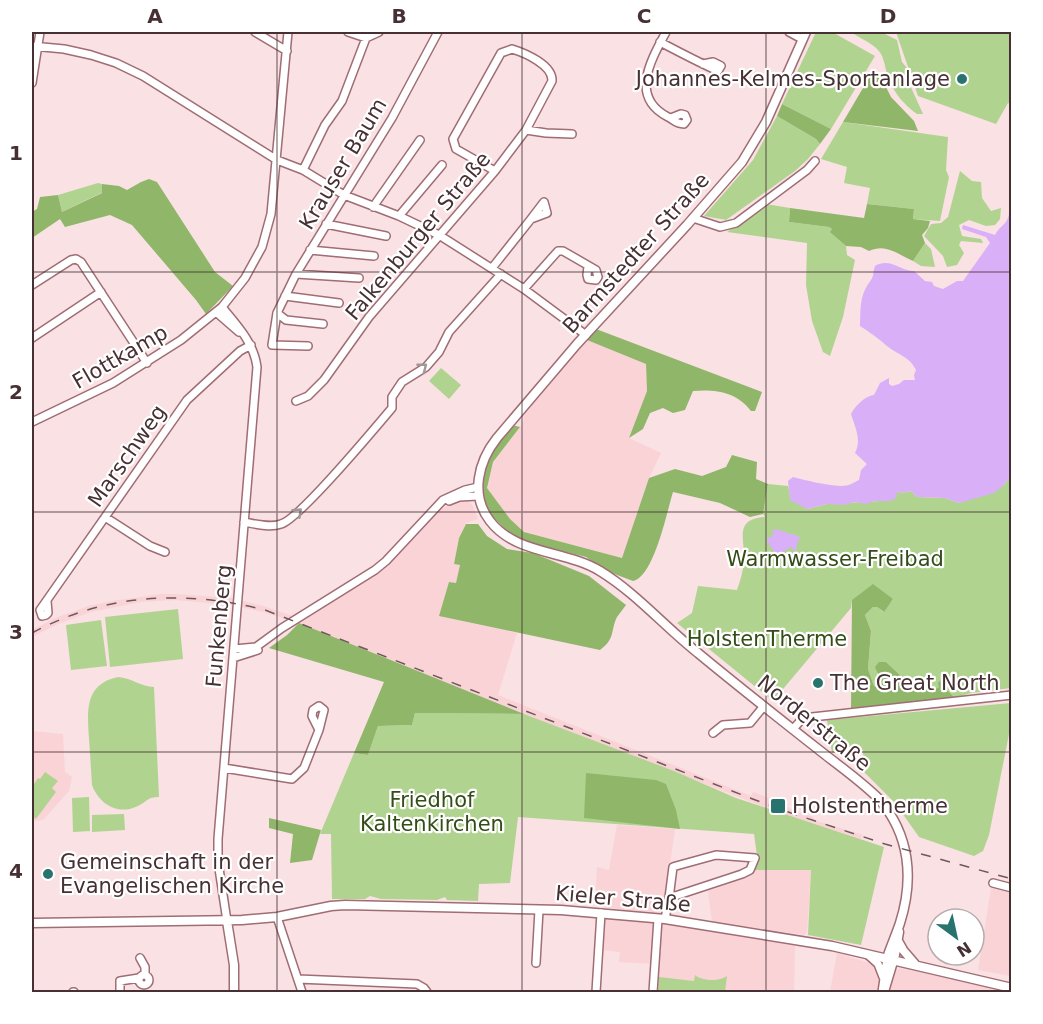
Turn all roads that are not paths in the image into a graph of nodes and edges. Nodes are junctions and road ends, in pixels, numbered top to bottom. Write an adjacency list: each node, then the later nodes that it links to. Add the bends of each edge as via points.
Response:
1 (40, 32): 12 (street)
2 (255, 32): 13 (street)
3 (288, 32): 13 (street, Flottkamp)
4 (348, 32): 10 (street)
5 (379, 32): 10 (street)
6 (438, 32): 25 (street, Krauser Baum, via 392,118)
7 (666, 32): 11 (street)
8 (789, 32): 9 (street)
9 (804, 35): 28 (main road, Barmstedter Straße, via 754,144)
10 (366, 38): 23 (street, via 342,101)
11 (660, 42): 14 (street); 16 (street, via 648,68 646,86 659,113)
12 (34, 47): 15 (street); 20 (street, via 91,54 116,63)
13 (287, 51): 20 (street, Flottkamp)
14 (703, 64)
15 (32, 83)
16 (671, 118)
17 (526, 130): 18 (street); 24 (street, Falkenburger Straße); 24 (street, Falkenburger Straße, via 552,81 551,71 508,49 501,53 453,139 459,151)
18 (572, 134)
19 (420, 140): 26 (street)
20 (277, 160): 23 (street); 45 (street, Flottkamp, via 271,214 262,247 245,278)
21 (815, 161): 28 (street, via 736,223 720,227)
22 (442, 165): 27 (street)
23 (303, 170): 25 (street)
24 (495, 171): 31 (street, Falkenburger Straße)
25 (344, 195): 26 (street); 30 (street, Krauser Baum)
26 (373, 207): 27 (street)
27 (399, 216): 31 (street)
28 (693, 218): 48 (main road, Barmstedter Straße)
29 (531, 219): 36 (street)
30 (326, 224): 32 (street); 33 (street, Krauser Baum)
31 (439, 235): 36 (street); 53 (street, Falkenburger Straße, via 369,317 324,380 308,396)
32 (386, 236)
33 (310, 250): 34 (street); 37 (street, Krauser Baum)
34 (374, 256)
35 (588, 266): 41 (street, via 558,251)
36 (492, 268): 38 (street)
37 (296, 274): 39 (street); 43 (street, Krauser Baum)
38 (501, 274): 41 (street); 57 (street, one-way to 38, via 282,524 303,507 392,408 392,397 402,382 433,360 449,332)
39 (359, 278)
40 (32, 285): 42 (street, via 76,259)
41 (524, 289): 48 (street)
42 (102, 292): 49 (street); 52 (street)
43 (285, 296): 44 (street); 46 (street, Krauser Baum)
44 (339, 303)
45 (219, 309): 50 (street, Funkenberg); 52 (street, Flottkamp)
46 (277, 313): 47 (street, via 285,320); 51 (street, Krauser Baum, via 272,345)
47 (323, 324)
48 (586, 335): 55 (main road, Barmstedter Straße, via 488,449 479,473)
49 (32, 338)
50 (251, 345): 56 (street, Marschweg, via 187,400); 57 (street, Funkenberg, via 257,367)
51 (308, 346)
52 (147, 363): 54 (street, Flottkamp)
53 (296, 401)
54 (32, 421)
55 (478, 491): 60 (street, via 436,507 375,570); 64 (main road, Norderstraße, via 488,519 498,531 521,544 563,555 601,571)
56 (105, 517): 58 (street); 59 (street, Marschweg)
57 (244, 522): 61 (street, Funkenberg)
58 (165, 552)
59 (47, 601)
60 (273, 636): 61 (street, via 256,647); 62 (street, via 253,653)
61 (234, 649): 62 (street, Funkenberg)
62 (233, 658): 68 (street, Funkenberg)
63 (1011, 695): 65 (street, via 803,718)
64 (764, 706): 65 (main road, Norderstraße); 67 (street, via 750,723 723,725)
65 (793, 729): 78 (main road, Norderstraße, via 869,790 896,822 905,845 908,872)
66 (319, 730): 68 (street, via 304,768 292,779)
67 (713, 733)
68 (224, 768): 76 (street, Funkenberg, via 218,862)
69 (993, 883): 70 (street)
70 (1011, 888)
71 (669, 898): 71 (street, via 742,874 750,870 755,858 717,855 673,867); 75 (street)
72 (539, 909): 73 (main road, Kieler Straße); 74 (main road, Kieler Straße, via 345,905); 83 (street)
73 (601, 913): 75 (main road, Kieler Straße); 94 (street)
74 (277, 917): 76 (main road, Kieler Straße); 87 (street)
75 (662, 919): 80 (main road, Kieler Straße); 95 (street)
76 (227, 921): 77 (main road, Kieler Straße); 91 (main road, via 235,970)
77 (32, 923)
78 (899, 926): 79 (main road, Norderstraße); 82 (main road, Norderstraße)
79 (898, 940): 82 (main road, Norderstraße); 84 (main road)
80 (867, 954): 82 (main road, Kieler Straße); 86 (street, via 878,964)
81 (140, 958): 85 (street, via 145,967)
82 (890, 959): 84 (main road, Kieler Straße); 86 (street, Norderstraße); 96 (street, Norderstraße)
83 (537, 963)
84 (915, 964): 88 (main road, Kieler Straße)
85 (142, 977): 89 (street, via 120,981); 90 (street, via 141,984)
86 (883, 977): 96 (street, Norderstraße)
87 (298, 979): 92 (street); 93 (street, via 417,984)
88 (1011, 988)
89 (120, 993)
90 (150, 993)
91 (234, 993)
92 (302, 993)
93 (427, 993)
94 (596, 993)
95 (653, 993)
96 (883, 993)

